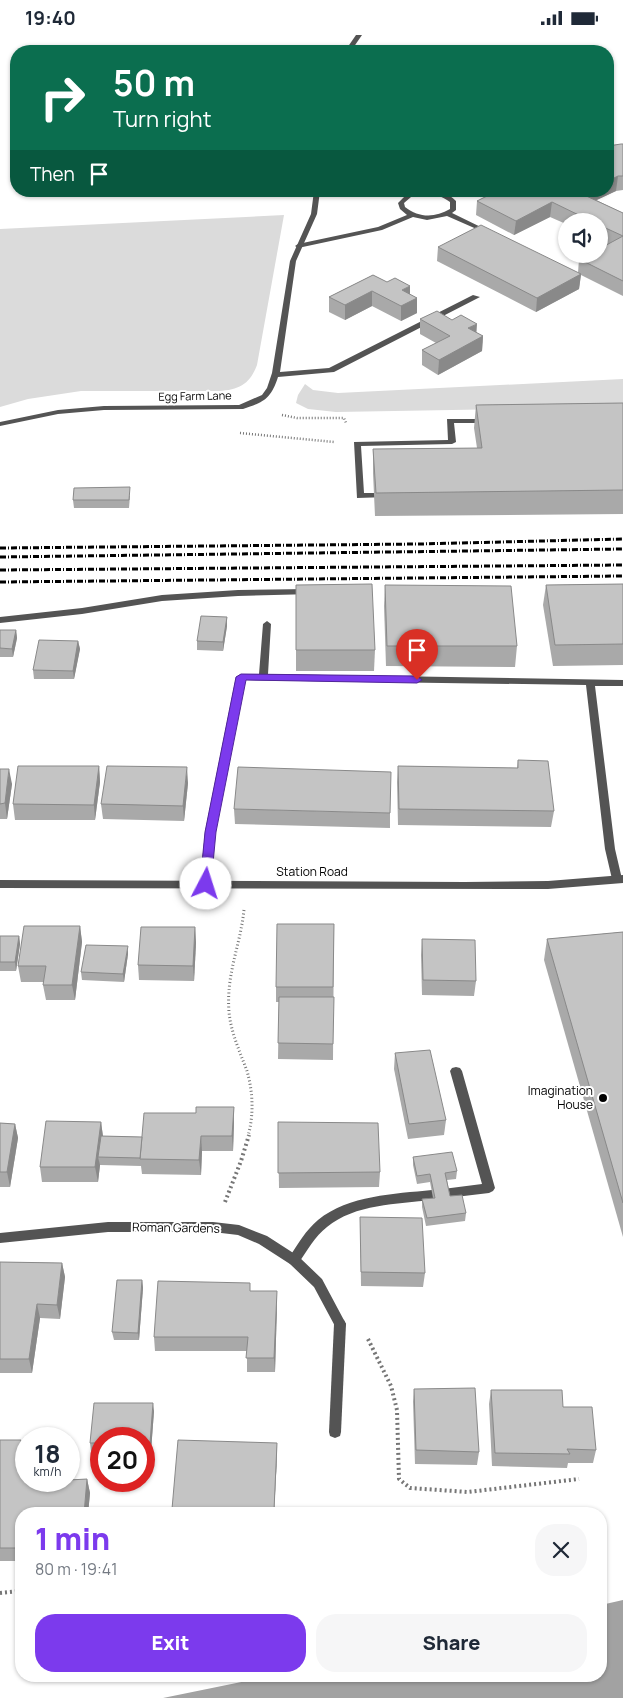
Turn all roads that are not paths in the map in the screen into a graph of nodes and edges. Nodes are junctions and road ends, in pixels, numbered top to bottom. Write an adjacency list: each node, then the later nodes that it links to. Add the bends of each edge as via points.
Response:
1 (316, 197): 7 (street, Egg Farm Lane, via 314,214)
2 (408, 197): 5 (street, via 401,203 402,208)
3 (447, 197): 4 (street, via 453,201 453,210)
4 (448, 214): 5 (street, via 435,217); 6 (street)
5 (412, 215): 7 (street, via 380,229)
6 (500, 237)
7 (298, 246): 9 (street, Egg Farm Lane)
8 (476, 297): 9 (street, via 331,370)
9 (276, 375): 11 (street, Egg Farm Lane, via 271,391 260,401 240,407 58,412)
10 (498, 421): 12 (street, via 450,421 452,442 357,444 360,496)
11 (0, 424)
12 (399, 495)
13 (319, 592): 14 (street, via 162,598)
14 (0, 620)
15 (267, 624): 16 (street)
16 (263, 677): 17 (street); 21 (street, via 241,677 210,832)
17 (590, 683): 18 (street); 19 (street, via 610,849)
18 (623, 683)
19 (620, 879): 21 (street, Station Road, via 548,885)
20 (0, 884): 21 (street, Station Road)
21 (206, 884)
22 (456, 1071): 23 (street, via 489,1188)
23 (446, 1193)
24 (432, 1195): 26 (street, via 377,1202 344,1211 324,1222)
25 (0, 1238): 26 (street, Roman Gardens, via 108,1227 213,1227 239,1230 263,1240)
26 (294, 1260): 27 (street, Roman Gardens, via 318,1283 340,1324)
27 (334, 1432)

